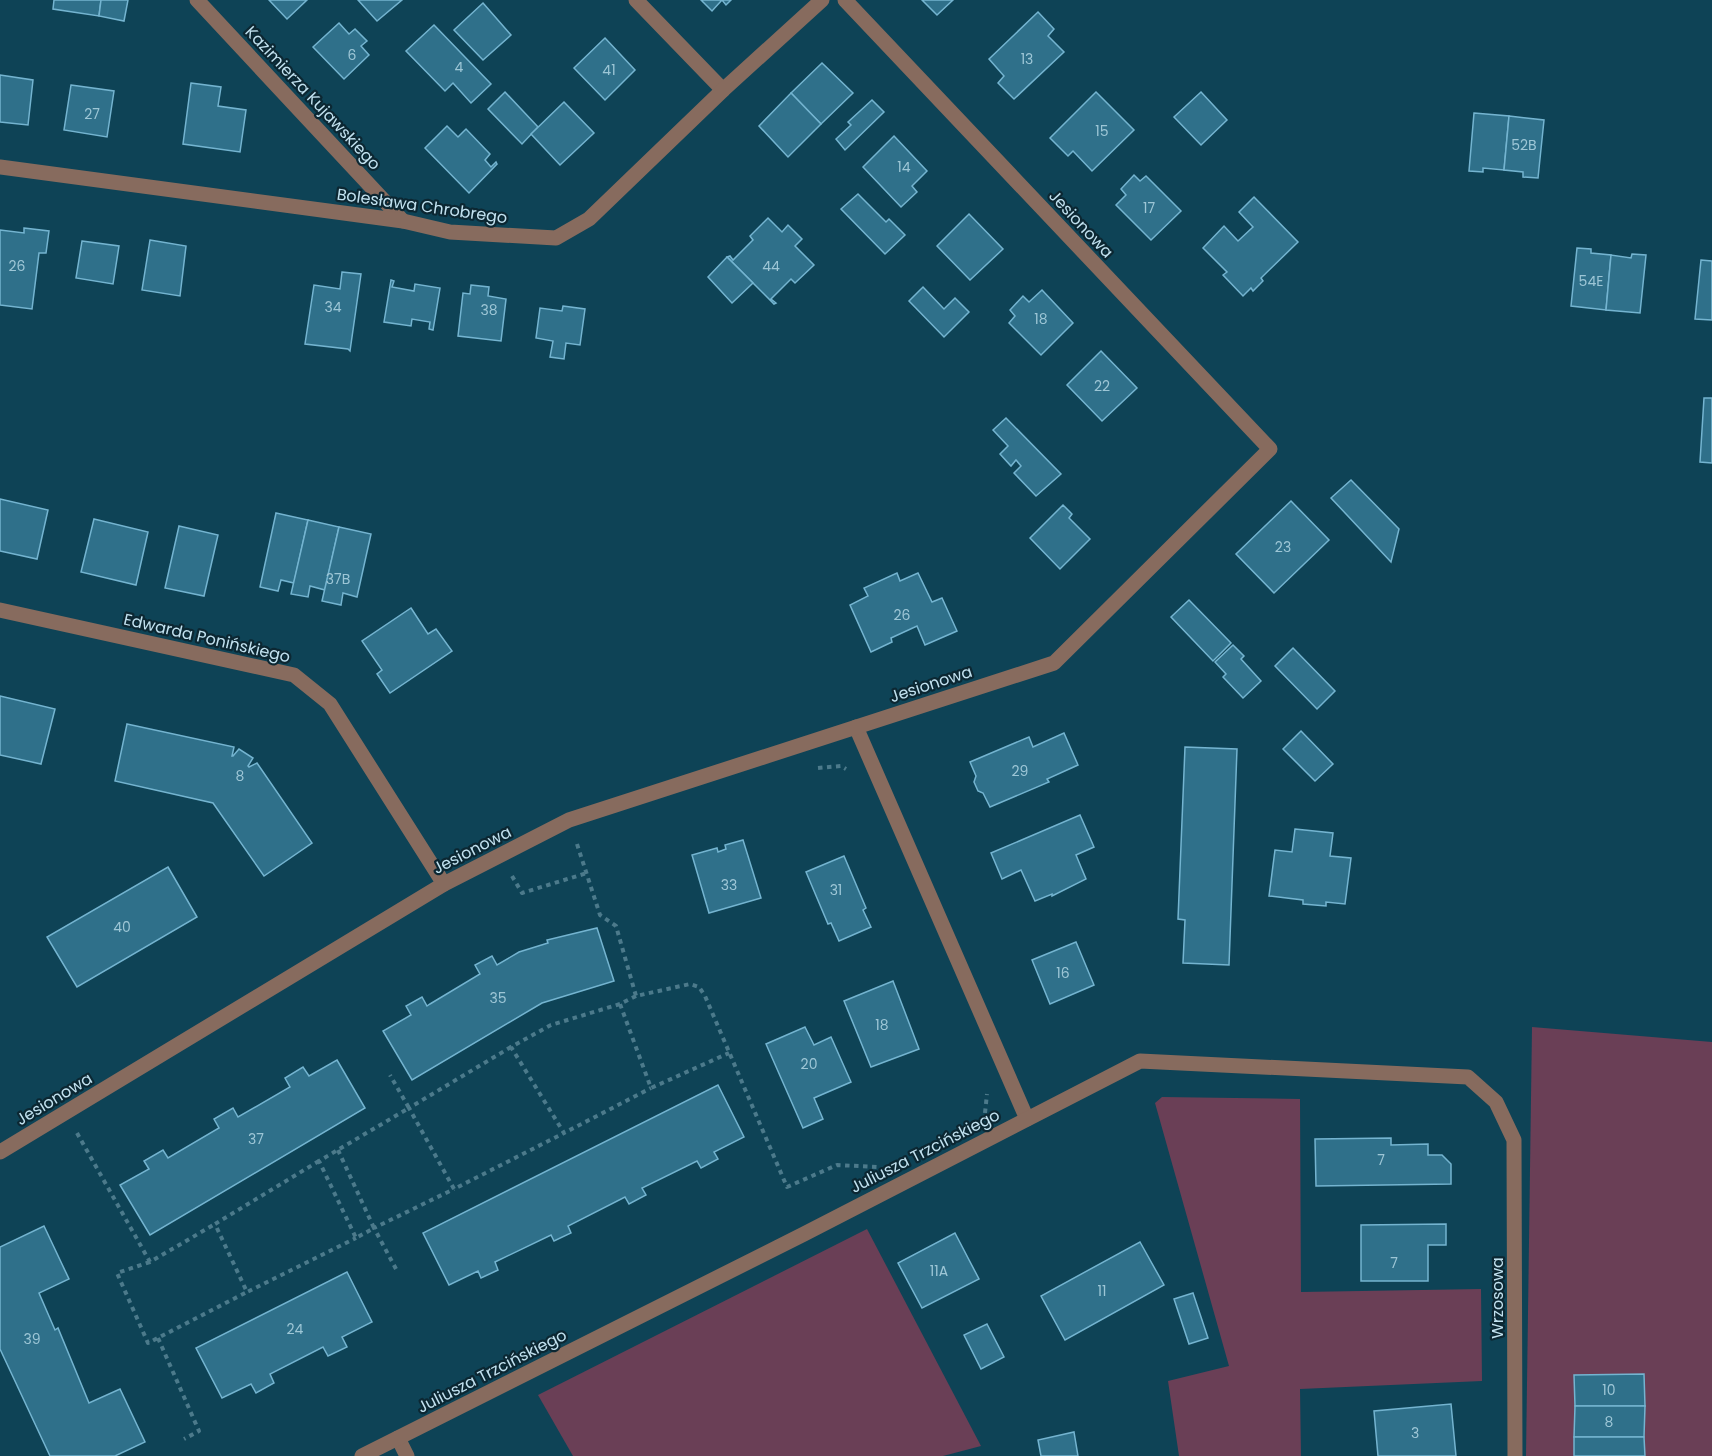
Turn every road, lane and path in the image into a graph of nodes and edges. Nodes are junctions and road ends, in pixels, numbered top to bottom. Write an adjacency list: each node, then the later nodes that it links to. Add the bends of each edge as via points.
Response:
1 (197, 0): 7 (street, Kazimierza Kujawskiego)
2 (636, 0): 5 (street)
3 (822, 0): 5 (street, Bolesława Chrobrego)
4 (845, 0): 9 (street, Jesionowa, via 1270,449 1054,663)
5 (723, 90): 7 (street, Bolesława Chrobrego, via 589,219 556,238 450,231)
6 (0, 167): 7 (street, Bolesława Chrobrego)
7 (402, 221)
8 (0, 610): 15 (street, Edwarda Ponińskiego, via 294,675 330,704)
9 (856, 727): 10 (street, Jesionowa); 26 (street)
10 (790, 748): 11 (path, via 801,771 841,766); 12 (street, Jesionowa)
11 (850, 772)
12 (569, 820): 13 (street, Jesionowa); 14 (path)
13 (501, 855): 14 (path, via 522,893); 15 (street, Jesionowa)
14 (587, 873): 16 (path, via 600,915 616,926)
15 (444, 884): 24 (street, Jesionowa)
16 (636, 996): 17 (path); 19 (path, via 690,984 699,987)
17 (620, 1004): 18 (path, via 551,1025); 21 (path)
18 (511, 1047): 23 (path); 27 (path)
19 (729, 1053): 21 (path); 32 (path, via 787,1187 837,1165)
20 (390, 1075): 23 (path)
21 (651, 1088): 27 (path)
22 (987, 1093): 25 (path)
23 (409, 1108): 29 (path); 33 (path)
24 (66, 1113): 30 (street, Jesionowa); 37 (path)
25 (983, 1119)
26 (1027, 1119): 28 (street, Juliusza Trzcińskiego, via 1140,1061 1468,1077 1496,1102); 41 (street, Juliusza Trzcińskiego)
27 (564, 1133): 33 (path)
28 (1514, 1140): 45 (street, Wrzosowa)
29 (338, 1150): 31 (path); 35 (path)
30 (0, 1152)
31 (319, 1161): 34 (path); 36 (path)
32 (882, 1167)
33 (454, 1189): 35 (path)
34 (215, 1224): 37 (path); 39 (path)
35 (374, 1228): 36 (path); 38 (path)
36 (356, 1238): 39 (path)
37 (150, 1262): 40 (path, via 117,1274 148,1343)
38 (396, 1269)
39 (247, 1292): 40 (path)
40 (158, 1338): 42 (path, via 199,1431)
41 (398, 1438): 43 (street, Juliusza Trzcińskiego); 44 (street)
42 (184, 1439)
43 (362, 1456)
44 (407, 1456)
45 (1515, 1456)

